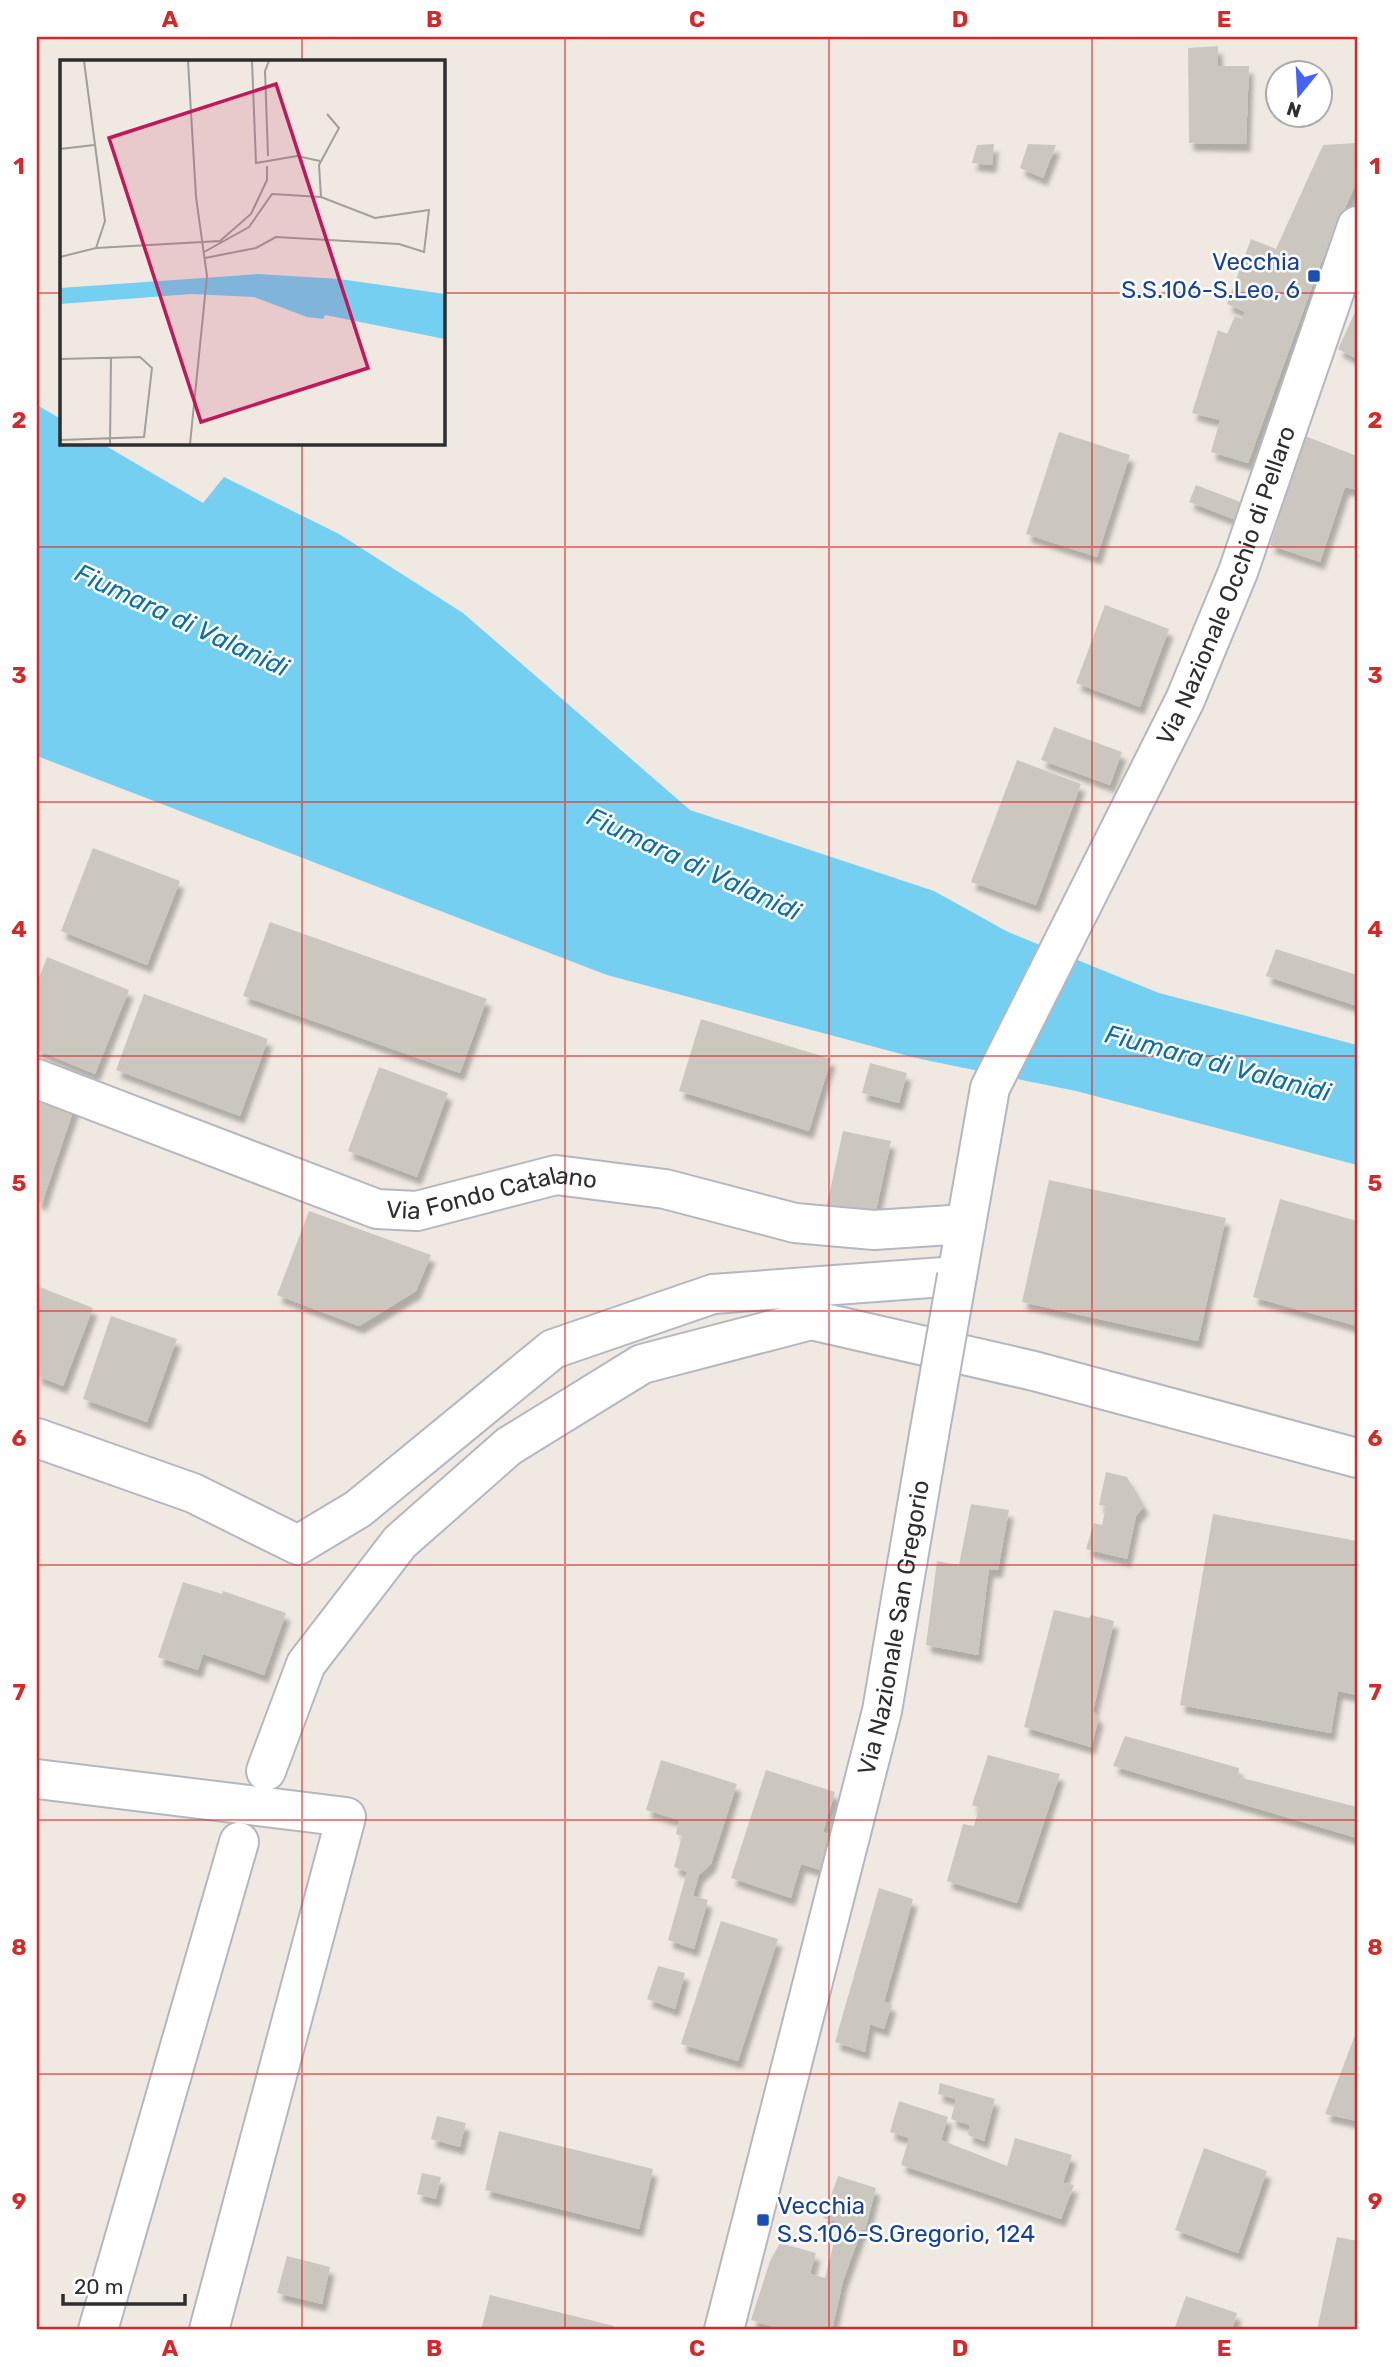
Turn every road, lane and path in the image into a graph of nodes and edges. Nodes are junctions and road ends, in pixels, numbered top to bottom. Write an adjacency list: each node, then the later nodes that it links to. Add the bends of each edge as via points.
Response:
1 (1357, 226): 2 (street, Via Nazionale Occhio di Pellaro, via 1232,584 1185,700)
2 (1070, 932): 4 (street, Via Nazionale San Gregorio, via 990,1087)
3 (37, 1079): 4 (street, Via Fondo Catalano, via 377,1209 417,1211 556,1175 665,1189 795,1223 874,1230)
4 (966, 1224): 5 (street, Via Nazionale San Gregorio)
5 (957, 1276): 6 (street, via 713,1294 553,1349 358,1508 298,1545 193,1493); 13 (street, Via Nazionale San Gregorio, bridge, via 882,1711)
6 (37, 1438)
7 (1357, 1458): 8 (street, via 1034,1371 811,1321 642,1364 509,1447 400,1542 306,1664)
8 (266, 1771)
9 (37, 1779): 12 (street, via 346,1817)
10 (239, 1842): 11 (street)
11 (98, 2330)
12 (209, 2330)
13 (724, 2330)

